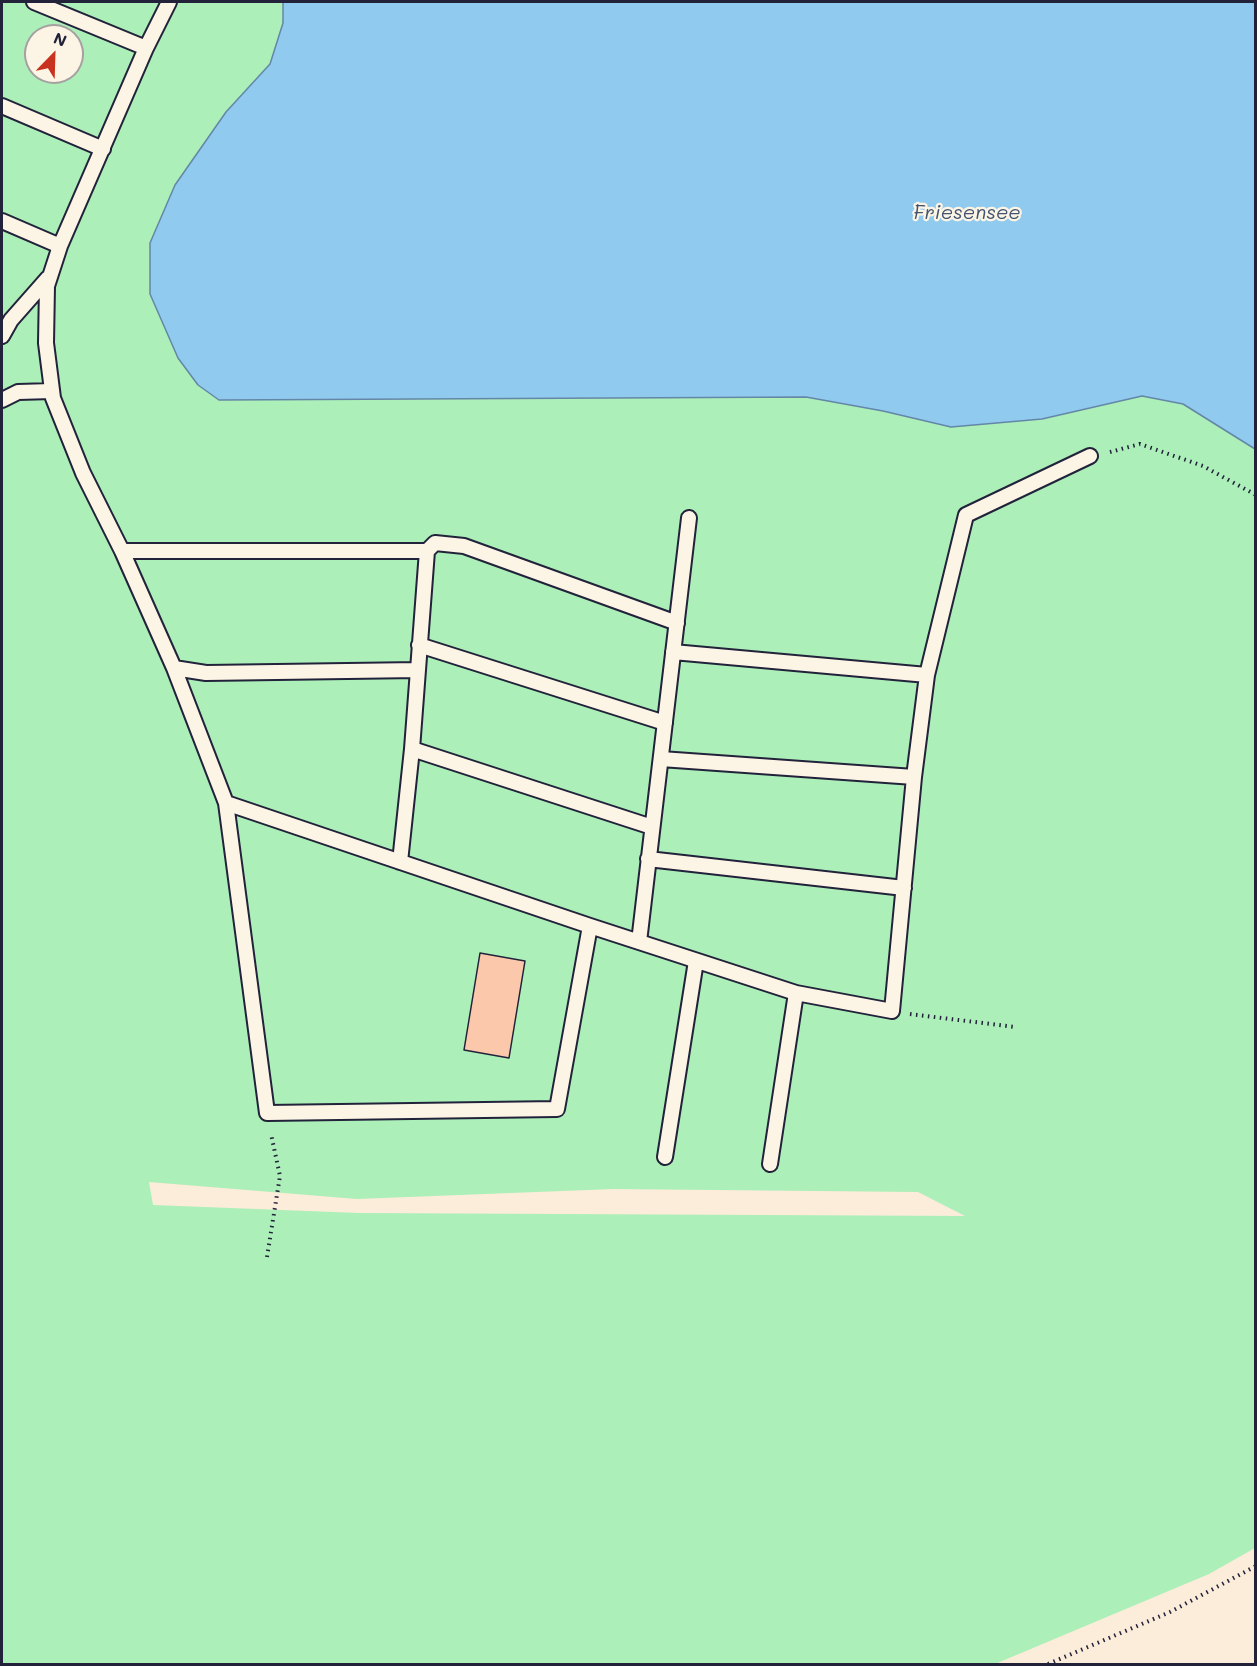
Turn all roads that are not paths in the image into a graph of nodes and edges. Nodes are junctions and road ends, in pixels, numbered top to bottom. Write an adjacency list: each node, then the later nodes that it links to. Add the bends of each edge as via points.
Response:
1 (34, 2): 3 (lane)
2 (169, 2): 3 (lane)
3 (146, 48): 5 (lane)
4 (2, 106): 5 (lane)
5 (103, 149): 7 (lane)
6 (2, 221): 7 (lane)
7 (60, 246): 8 (lane)
8 (50, 276): 9 (lane); 10 (lane, via 46,343)
9 (2, 336)
10 (52, 391): 11 (lane, via 18,392); 14 (lane, via 83,473)
11 (2, 398)
12 (1090, 456): 21 (lane, via 966,515)
13 (689, 518): 16 (lane)
14 (122, 551): 15 (lane); 19 (lane)
15 (427, 551): 16 (lane, via 435,543 464,546); 17 (lane)
16 (677, 623): 18 (lane)
17 (419, 645): 20 (lane); 22 (lane)
18 (673, 652): 21 (lane); 22 (lane)
19 (174, 668): 20 (lane, via 206,673); 26 (lane)
20 (418, 670): 23 (lane)
21 (927, 675): 25 (lane)
22 (665, 723): 24 (lane)
23 (412, 749): 27 (lane); 29 (lane)
24 (660, 759): 25 (lane); 27 (lane)
25 (914, 777): 30 (lane)
26 (226, 803): 29 (lane); 31 (lane, via 267,1113 557,1109)
27 (652, 827): 28 (lane)
28 (648, 860): 30 (lane); 32 (lane)
29 (399, 862): 31 (lane)
30 (904, 888): 34 (lane, via 892,1011)
31 (590, 926): 32 (lane)
32 (639, 942): 33 (lane)
33 (696, 961): 34 (lane); 35 (lane)
34 (796, 993): 36 (lane)
35 (665, 1156)
36 (770, 1164)

